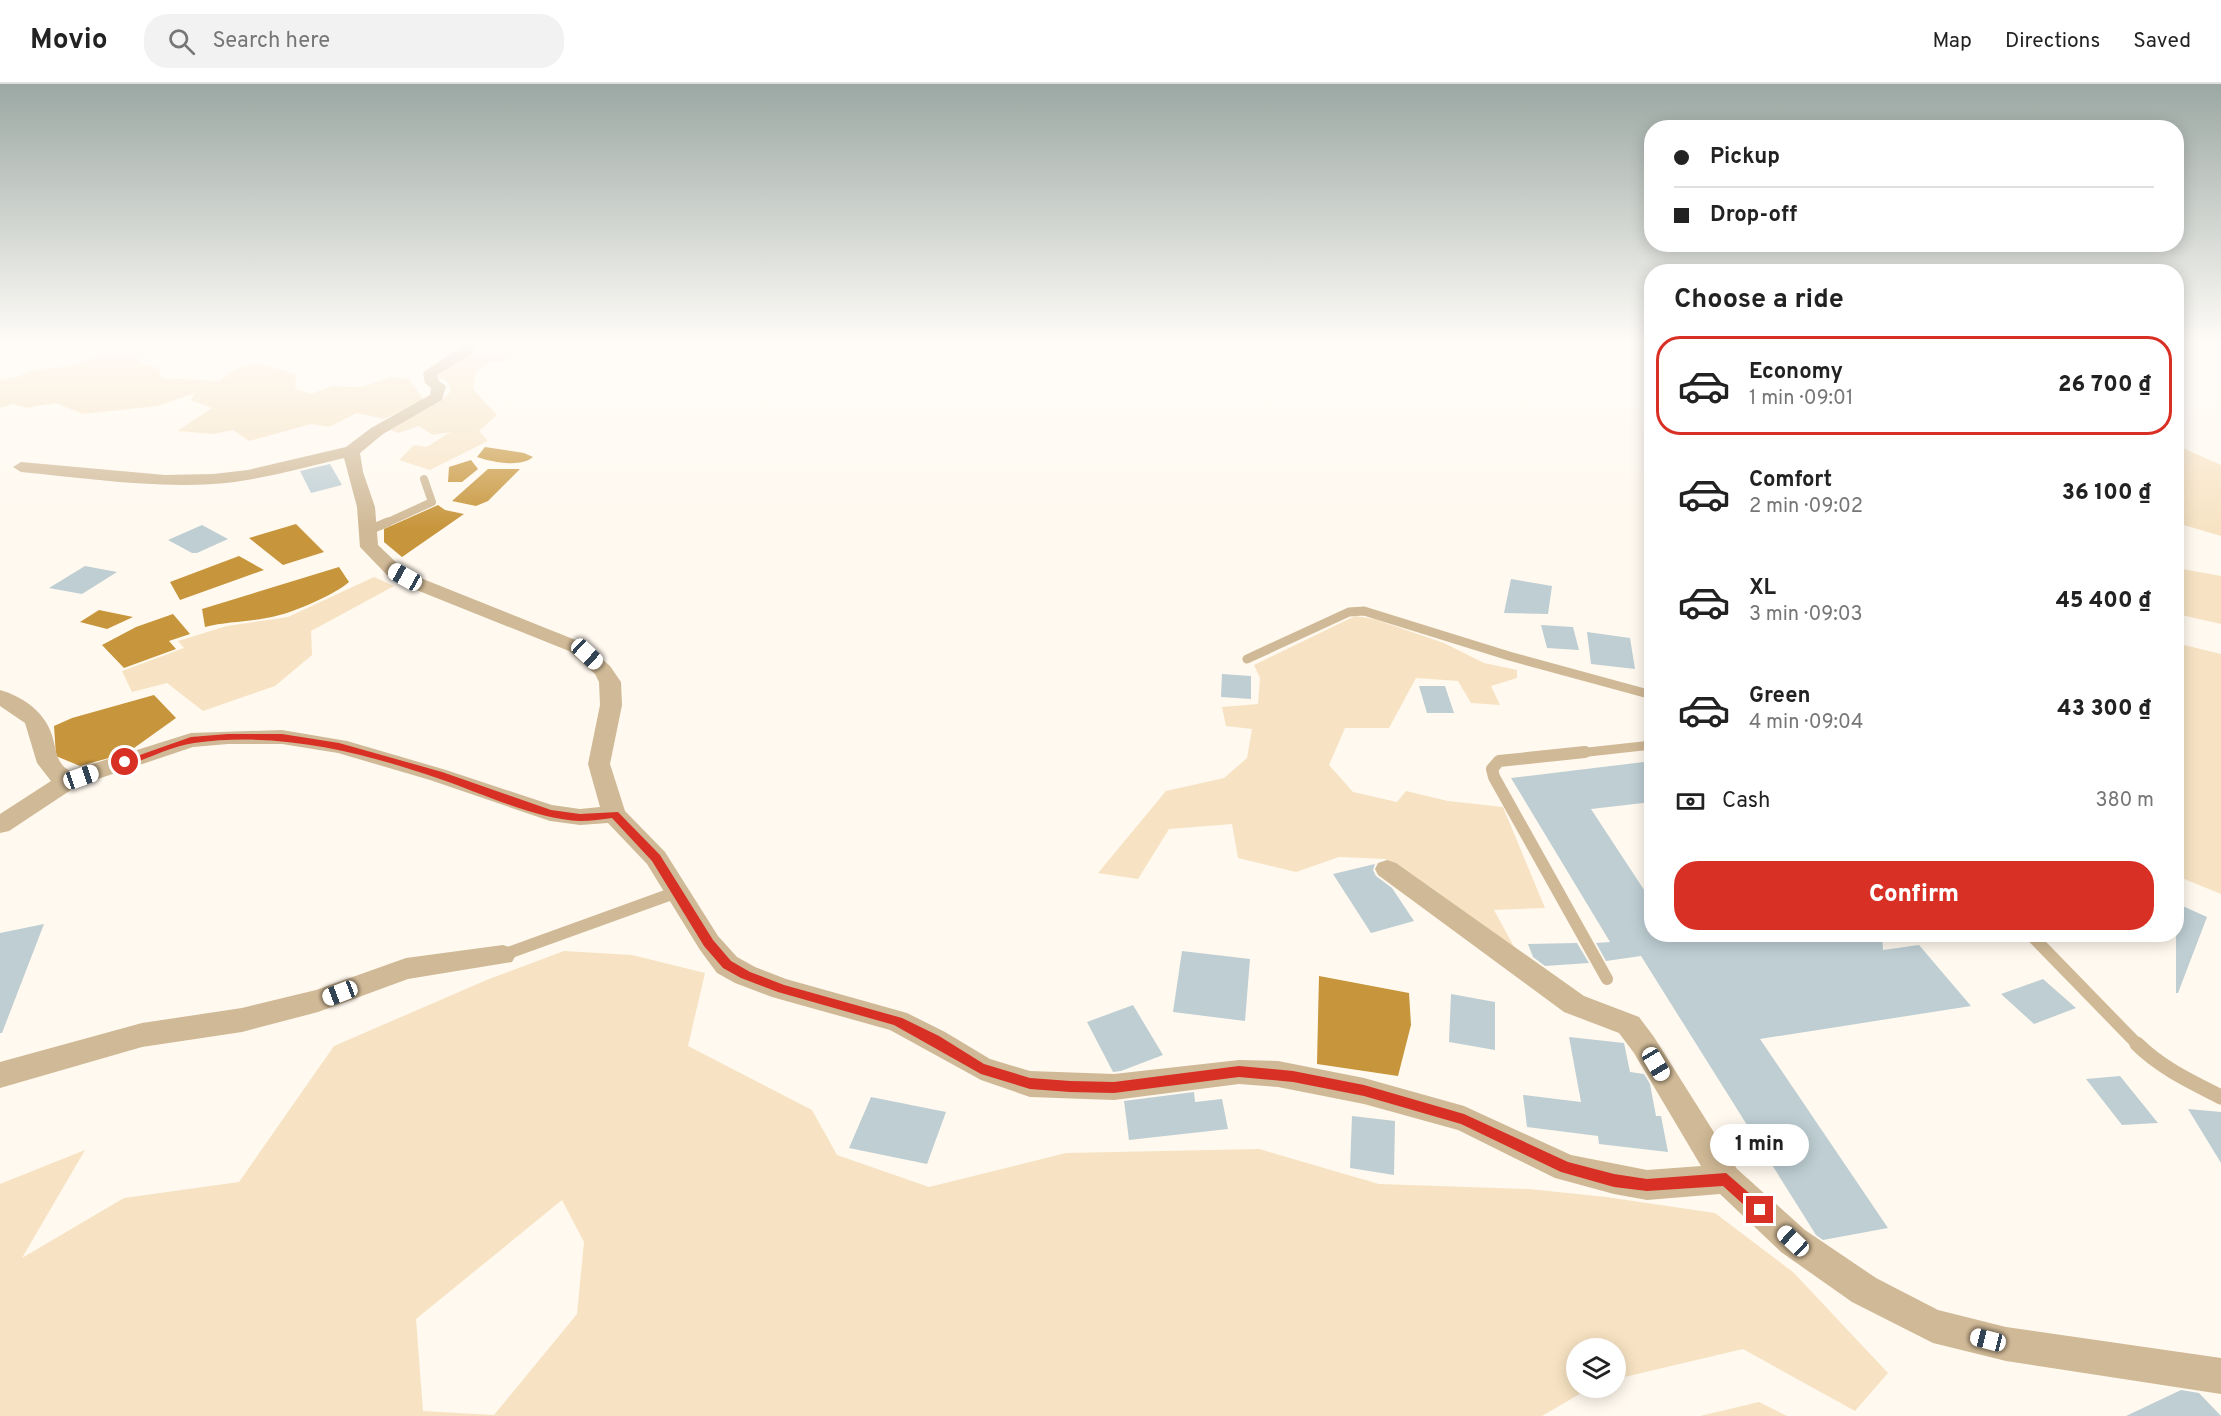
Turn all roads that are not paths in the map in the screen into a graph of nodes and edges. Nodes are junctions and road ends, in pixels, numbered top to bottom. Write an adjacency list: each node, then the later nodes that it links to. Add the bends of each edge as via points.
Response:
1 (424, 404): 2 (street, via 377,431)
2 (352, 451): 3 (street, via 261,473 211,479 123,477); 5 (street, via 351,464 366,508)
3 (21, 466)
4 (424, 479): 5 (lane, via 432,502)
5 (367, 531): 11 (street, via 369,547 394,571 576,648 603,670 610,682 611,705 599,764)
6 (1247, 659): 7 (lane, via 1349,612 1364,611)
7 (1644, 693)
8 (0, 697): 10 (street, via 33,719 50,769)
9 (1644, 746): 17 (lane, via 1499,761 1492,769)
10 (69, 780): 11 (street, via 191,740 282,737 339,746 550,813 580,817); 12 (street)
11 (614, 814): 14 (street, via 656,858)
12 (0, 825)
13 (1387, 869): 20 (street, via 1574,1004 1629,1025)
14 (677, 892): 16 (lane); 20 (street, via 708,943 727,965 745,975 897,1021 981,1068 1030,1084 1114,1088 1239,1072 1278,1074 1364,1091 1464,1119 1566,1168 1614,1180 1647,1185)
15 (2038, 942): 19 (lane, via 2147,1054)
16 (503, 955): 18 (street, via 406,969 318,1002 242,1020 142,1035)
17 (1608, 979)
18 (0, 1075)
19 (2221, 1097)
20 (1726, 1179): 21 (street, via 1793,1241 1864,1290 1933,1326 2006,1344)
21 (2221, 1376)

